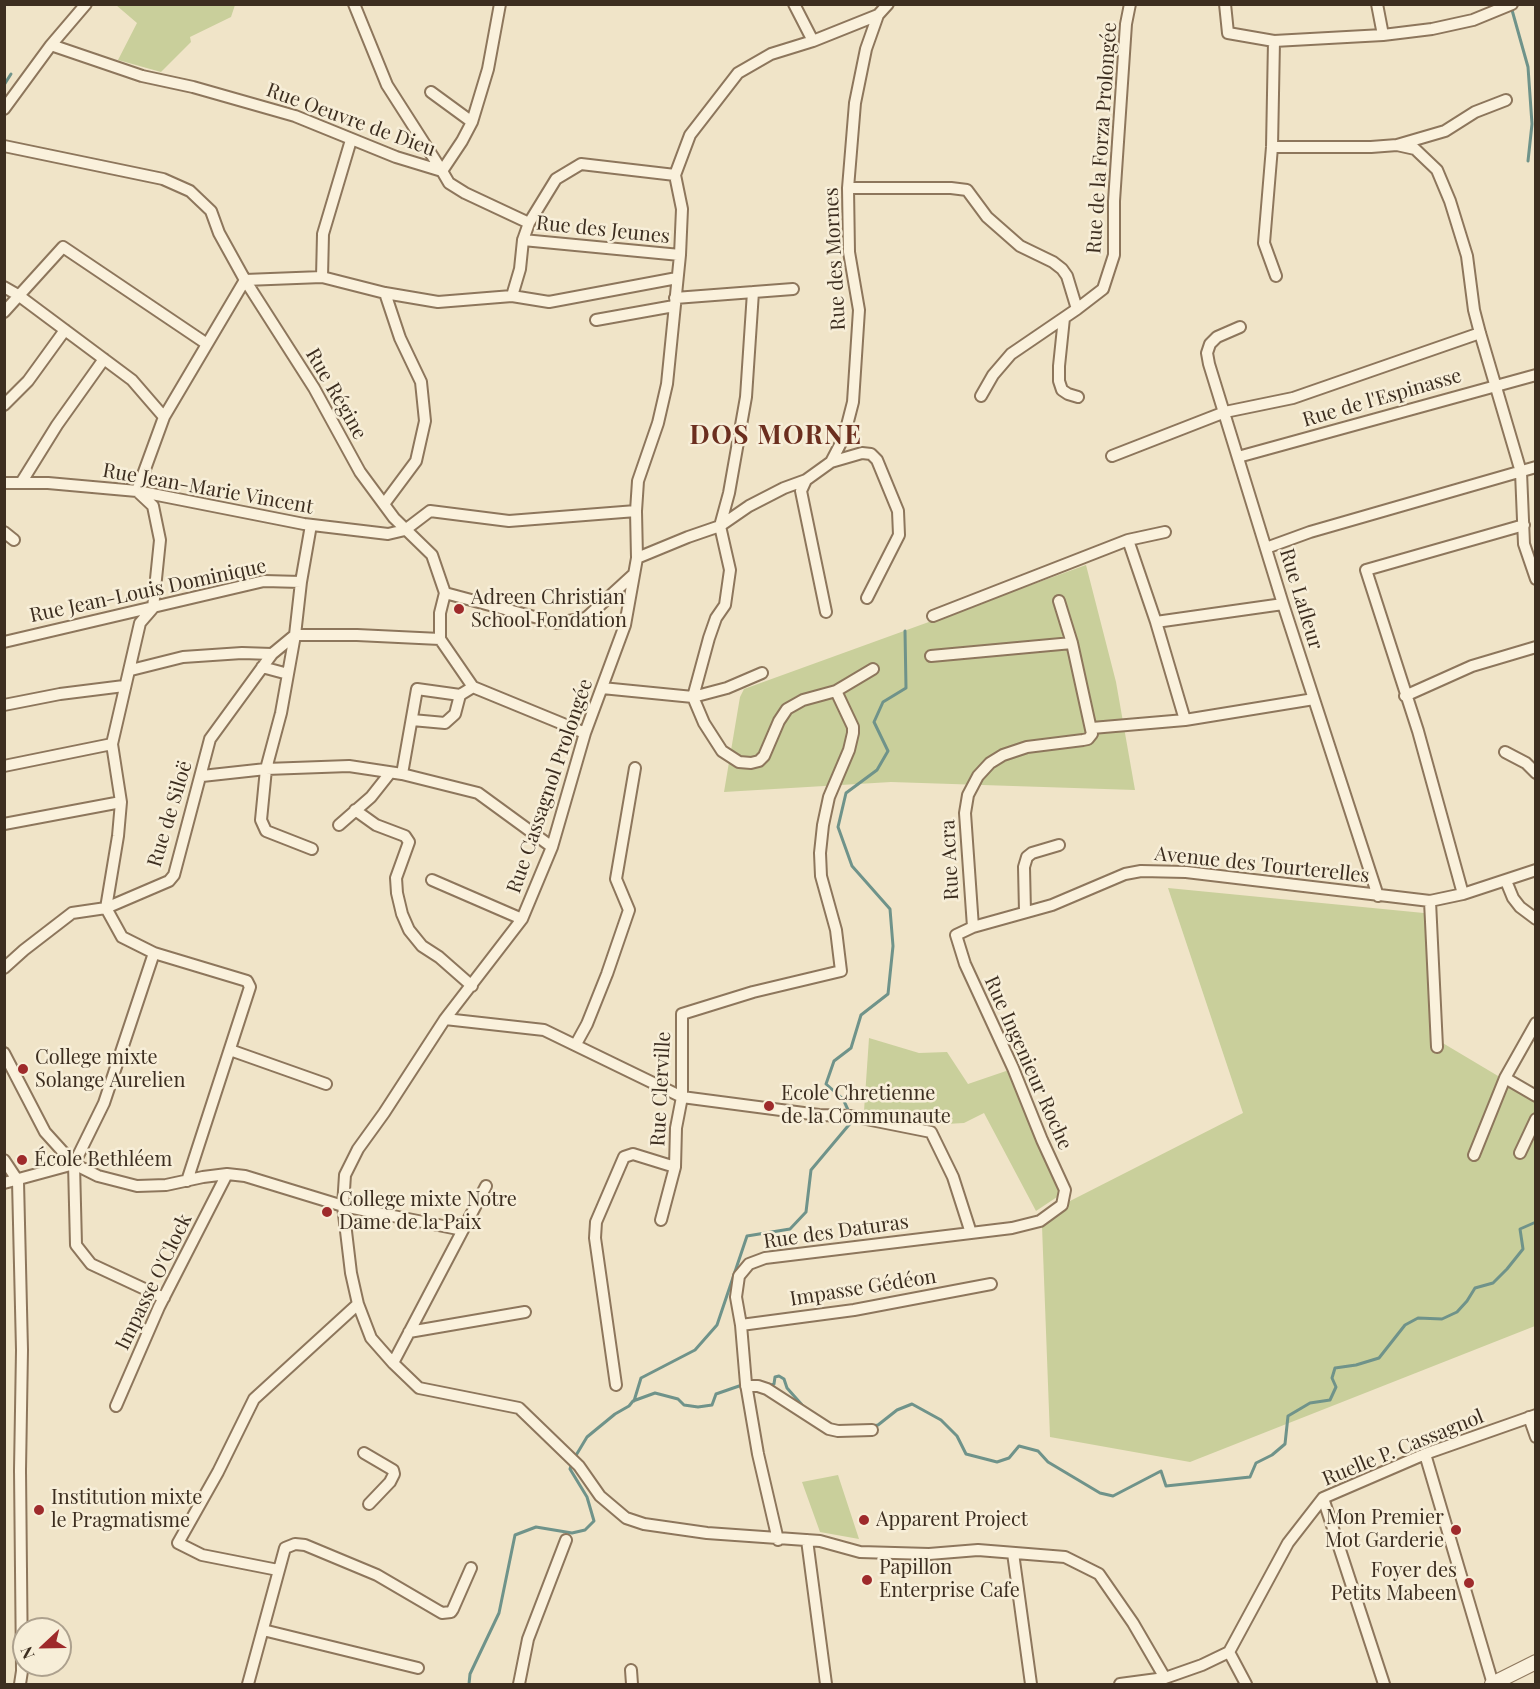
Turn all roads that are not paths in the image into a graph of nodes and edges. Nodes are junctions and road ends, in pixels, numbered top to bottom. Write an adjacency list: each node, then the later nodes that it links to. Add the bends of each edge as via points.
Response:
1 (86, 4): 14 (street)
2 (354, 4): 23 (street, via 387,85)
3 (500, 4): 18 (street, via 488,69)
4 (794, 4): 12 (street)
5 (888, 4): 10 (street)
6 (1130, 4): 40 (street, Rue de la Forza Prolongée, via 1114,201 1114,255 1103,289)
7 (1225, 4): 13 (street, via 1228,33)
8 (1377, 4): 11 (street)
9 (1512, 4): 11 (street, via 1473,20)
10 (878, 15): 12 (street); 25 (street, Rue des Mornes, via 866,49 855,103)
11 (1383, 35): 13 (street)
12 (813, 41): 24 (street, via 771,54 738,73 690,135)
13 (1274, 41): 22 (street)
14 (51, 45): 17 (street); 19 (street, Rue Oeuvre de Dieu, via 141,76 295,116)
15 (431, 92): 18 (street)
16 (1506, 100): 20 (street, via 1474,112 1445,131)
17 (4, 109)
18 (472, 122): 23 (street)
19 (351, 140): 23 (street, Rue Oeuvre de Dieu); 30 (street, via 323,234)
20 (1397, 145): 22 (street); 46 (street, via 1415,149 1437,170 1465,252)
21 (4, 146): 32 (street, Rue Régine, via 163,179 190,191 211,211)
22 (1272, 147): 29 (street, via 1264,243)
23 (442, 171): 26 (street, Rue Oeuvre de Dieu, via 449,183 465,194)
24 (675, 175): 26 (street, via 580,164 556,179); 28 (street, Rue Cassagnol Prolongée, via 682,209)
25 (848, 188): 40 (street, via 967,190 987,217 1020,246 1062,269); 58 (street, Rue des Mornes, via 849,252 859,310 856,363 853,402 844,437)
26 (529, 223): 27 (street)
27 (523, 240): 28 (street, Rue des Jeunes); 38 (street)
28 (680, 255): 31 (street, Rue Cassagnol Prolongée)
29 (1276, 276)
30 (322, 277): 32 (street); 36 (street)
31 (677, 278): 38 (street, via 549,302); 39 (street, Rue Cassagnol Prolongée)
32 (245, 280): 47 (street); 65 (street, Rue Régine, via 314,388 360,472)
33 (4, 287): 37 (street)
34 (793, 290): 35 (street)
35 (753, 292): 39 (street); 69 (street, via 746,397)
36 (386, 293): 38 (street, via 438,302); 65 (street, via 400,338 421,382 425,421 416,461)
37 (18, 295): 41 (street); 45 (street); 47 (street, via 63,247)
38 (512, 296)
39 (675, 302): 43 (street); 66 (street, Rue Cassagnol Prolongée, via 665,395 638,481)
40 (1077, 309): 42 (street, Rue de la Forza Prolongée)
41 (4, 312)
42 (1064, 318): 51 (street, Rue de la Forza Prolongée, via 1011,354); 52 (street, via 1059,381 1062,390)
43 (596, 320)
44 (1240, 327): 54 (street, Rue Lafleur, via 1217,337 1207,353)
45 (65, 330): 48 (street); 53 (street, via 28,381)
46 (1480, 333): 50 (street); 54 (street, via 1293,398)
47 (207, 344): 55 (street)
48 (104, 359): 55 (street, via 132,380); 63 (street)
49 (1536, 375): 50 (street, Rue de l'Espinasse)
50 (1495, 385): 57 (street, Rue de l'Espinasse); 60 (street)
51 (981, 396)
52 (1078, 397)
53 (4, 405)
54 (1225, 412): 56 (street); 57 (street, Rue Lafleur)
55 (164, 417): 64 (street)
56 (1112, 456)
57 (1238, 457): 75 (street, Rue Lafleur)
58 (831, 462): 61 (street, Rue des Mornes); 81 (street, via 871,454 898,511 899,535)
59 (1536, 467): 60 (street)
60 (1521, 472): 68 (street); 75 (street)
61 (806, 480): 69 (street, Rue des Mornes, via 749,506); 85 (street, via 801,491)
62 (4, 483): 63 (street, Rue Jean-Marie Vincent)
63 (21, 483): 64 (street, Rue Jean-Marie Vincent)
64 (137, 491): 67 (street, Rue Jean-Marie Vincent); 84 (street, via 153,506 160,540)
65 (384, 504): 70 (street, Rue Régine)
66 (636, 512): 70 (street, via 509,521 430,511); 76 (street, Rue Cassagnol Prolongée)
67 (311, 525): 70 (street, Rue Jean-Marie Vincent, via 388,534); 79 (street)
68 (1524, 525): 78 (street, via 1524,544); 105 (street, via 1366,570)
69 (720, 526): 76 (street, Rue des Mornes); 106 (street, via 730,570 725,605 709,638)
70 (405, 530): 80 (street, Rue Régine, via 432,555)
71 (4, 532): 73 (street)
72 (1164, 532): 74 (street)
73 (14, 540)
74 (1128, 540): 86 (street); 87 (street)
75 (1266, 548): 83 (street, Rue Lafleur)
76 (637, 558): 77 (street, Rue Cassagnol Prolongée)
77 (634, 574): 80 (street, via 586,618 557,623); 102 (street, Rue Cassagnol Prolongée, via 625,625)
78 (1536, 579)
79 (301, 582): 84 (street, Rue Jean-Louis Dominique, via 264,581); 88 (street)
80 (445, 593): 89 (street)
81 (867, 598)
82 (1059, 601): 91 (street)
83 (1282, 604): 87 (street); 107 (street, Rue Lafleur)
84 (153, 608): 90 (street, Rue Jean-Louis Dominique); 97 (street, via 140,623)
85 (826, 612)
86 (933, 616)
87 (1156, 622): 110 (street)
88 (295, 635): 89 (street); 93 (street, Rue de Siloë); 99 (street)
89 (440, 639): 101 (street)
90 (4, 642)
91 (1072, 643): 94 (street); 111 (street)
92 (1536, 647): 105 (street, via 1472,666)
93 (272, 654): 95 (street, Rue de Siloë); 97 (street, via 183,657)
94 (931, 656)
95 (262, 667): 99 (street); 120 (street, Rue de Siloë, via 210,739)
96 (873, 669): 103 (street)
97 (130, 670): 100 (street)
98 (762, 673): 106 (street)
99 (288, 674): 117 (street)
100 (124, 686): 108 (street); 113 (street)
101 (473, 687): 104 (street); 112 (street)
102 (602, 688): 106 (street); 112 (street, Rue Cassagnol Prolongée)
103 (836, 691): 106 (street, via 787,709 764,756 751,763 739,762 722,751); 152 (street, Rue Clerville, via 853,727 849,750 830,796 820,853 821,876 836,930 841,971 682,1014)
104 (459, 695): 109 (street, via 455,714 445,723); 109 (street, via 417,689)
105 (1405, 696): 131 (street)
106 (693, 697)
107 (1314, 699): 110 (street); 132 (street, Rue Lafleur)
108 (4, 705)
109 (412, 720): 118 (street)
110 (1185, 720): 111 (street)
111 (1092, 728): 138 (street, Rue Acra, via 1088,739 1027,747 1003,755 978,776 968,795 965,813)
112 (585, 734): 126 (street, Rue Cassagnol Prolongée)
113 (112, 744): 115 (street); 121 (street)
114 (1505, 752): 119 (street)
115 (4, 766)
116 (635, 768): 145 (street, via 616,879 629,910)
117 (266, 770): 118 (street, via 349,766); 120 (street); 127 (street, via 262,827)
118 (396, 773): 122 (street); 126 (street, via 478,793)
119 (1536, 773)
120 (201, 777): 134 (street, Rue de Siloë, via 174,875 169,881)
121 (121, 802): 123 (street); 134 (street)
122 (355, 810): 124 (street); 142 (street, via 376,825 405,836 409,842 396,878 408,930)
123 (4, 824)
124 (339, 825)
125 (1059, 845): 135 (street, via 1027,857)
126 (552, 848): 136 (street, Rue Cassagnol Prolongée)
127 (312, 849)
128 (1536, 870): 130 (street, Avenue des Tourterelles)
129 (432, 880): 136 (street)
130 (1506, 880): 131 (street, Avenue des Tourterelles); 137 (street, via 1513,898)
131 (1463, 894): 133 (street, Avenue des Tourterelles)
132 (1378, 896): 133 (street, Avenue des Tourterelles); 135 (street, Avenue des Tourterelles, via 1155,870 1125,874 1052,905)
133 (1430, 901): 146 (street)
134 (106, 908): 140 (street, via 122,937); 141 (street, Rue de Siloë, via 72,913)
135 (1025, 912): 138 (street, Avenue des Tourterelles)
136 (522, 919): 142 (street, Rue Cassagnol Prolongée)
137 (1536, 919)
138 (974, 927): 139 (street, Avenue des Tourterelles)
139 (956, 934): 164 (street, Rue Ingenieur Roche, via 965,964 1065,1190)
140 (154, 953): 147 (street, via 248,981 250,990); 157 (street, via 104,1104)
141 (4, 968)
142 (472, 986): 143 (street, Rue Cassagnol Prolongée)
143 (445, 1018): 145 (street, via 544,1030); 165 (street, Rue Cassagnol Prolongée, via 358,1149 345,1175)
144 (1536, 1023): 149 (street)
145 (576, 1044): 152 (street)
146 (1437, 1047)
147 (230, 1050): 150 (street); 161 (street)
148 (4, 1053): 157 (street, via 45,1132)
149 (1505, 1078): 151 (street); 155 (street)
150 (326, 1084)
151 (1536, 1096)
152 (682, 1097): 158 (street, Rue Clerville); 168 (street, via 851,1116 931,1132 953,1177)
153 (1536, 1119): 154 (street)
154 (1520, 1153)
155 (1474, 1155)
156 (4, 1160): 160 (street)
157 (74, 1164): 160 (street); 161 (street, via 98,1176 137,1186); 170 (street, via 76,1245 91,1264)
158 (675, 1167): 166 (street, Rue Clerville); 176 (street, via 633,1154 624,1157 596,1222)
159 (227, 1174): 161 (street); 165 (street); 170 (street, Impasse O'Clock)
160 (18, 1181): 162 (street); 198 (street, via 22,1350)
161 (187, 1181)
162 (4, 1184)
163 (486, 1186): 167 (street)
164 (1062, 1205): 168 (street, Rue des Daturas, via 1040,1221)
165 (343, 1206): 167 (street); 171 (street, Rue Cassagnol Prolongée)
166 (661, 1220)
167 (463, 1230): 174 (street)
168 (971, 1233): 173 (street, Rue des Daturas, via 765,1258 749,1264 739,1276 736,1296)
169 (991, 1284): 173 (street, Impasse Gédéon, via 854,1310)
170 (164, 1298): 178 (street, Impasse O'Clock)
171 (358, 1304): 175 (street, Rue Cassagnol Prolongée, via 371,1338); 191 (street, via 254,1399 178,1543 202,1555)
172 (525, 1312): 174 (street)
173 (741, 1325): 177 (street, Rue des Daturas)
174 (409, 1332): 175 (street)
175 (393, 1363): 187 (street, Rue Cassagnol Prolongée, via 419,1388 519,1408 579,1466 600,1496 626,1518 644,1524)
176 (616, 1385)
177 (746, 1386): 180 (street, via 767,1389 829,1429); 187 (street, Rue des Daturas)
178 (116, 1406)
179 (1532, 1416): 181 (street); 183 (street, Ruelle P. Cassagnol)
180 (872, 1430)
181 (1536, 1437)
182 (364, 1454): 185 (street, via 394,1474)
183 (1425, 1454): 184 (street, Ruelle P. Cassagnol); 207 (street)
184 (1323, 1498): 193 (street, Ruelle P. Cassagnol, via 1288,1543); 206 (street)
185 (369, 1504)
186 (566, 1540): 200 (street, via 528,1639)
187 (778, 1540): 188 (street)
188 (807, 1540): 189 (street, via 860,1552); 202 (street)
189 (1013, 1553): 197 (street, via 1065,1557 1099,1574); 203 (street)
190 (471, 1568): 191 (street, via 453,1609 446,1613 377,1575 305,1545 285,1548)
191 (278, 1570): 192 (street)
192 (263, 1630): 195 (street); 199 (street)
193 (1229, 1652): 197 (street); 205 (street)
194 (1536, 1662): 207 (street)
195 (418, 1668)
196 (631, 1670): 201 (street)
197 (1165, 1678): 204 (street)
198 (20, 1684)
199 (248, 1684)
200 (519, 1684)
201 (632, 1684)
202 (826, 1684)
203 (1031, 1684)
204 (1120, 1684)
205 (1246, 1684)
206 (1384, 1684)
207 (1493, 1684)

